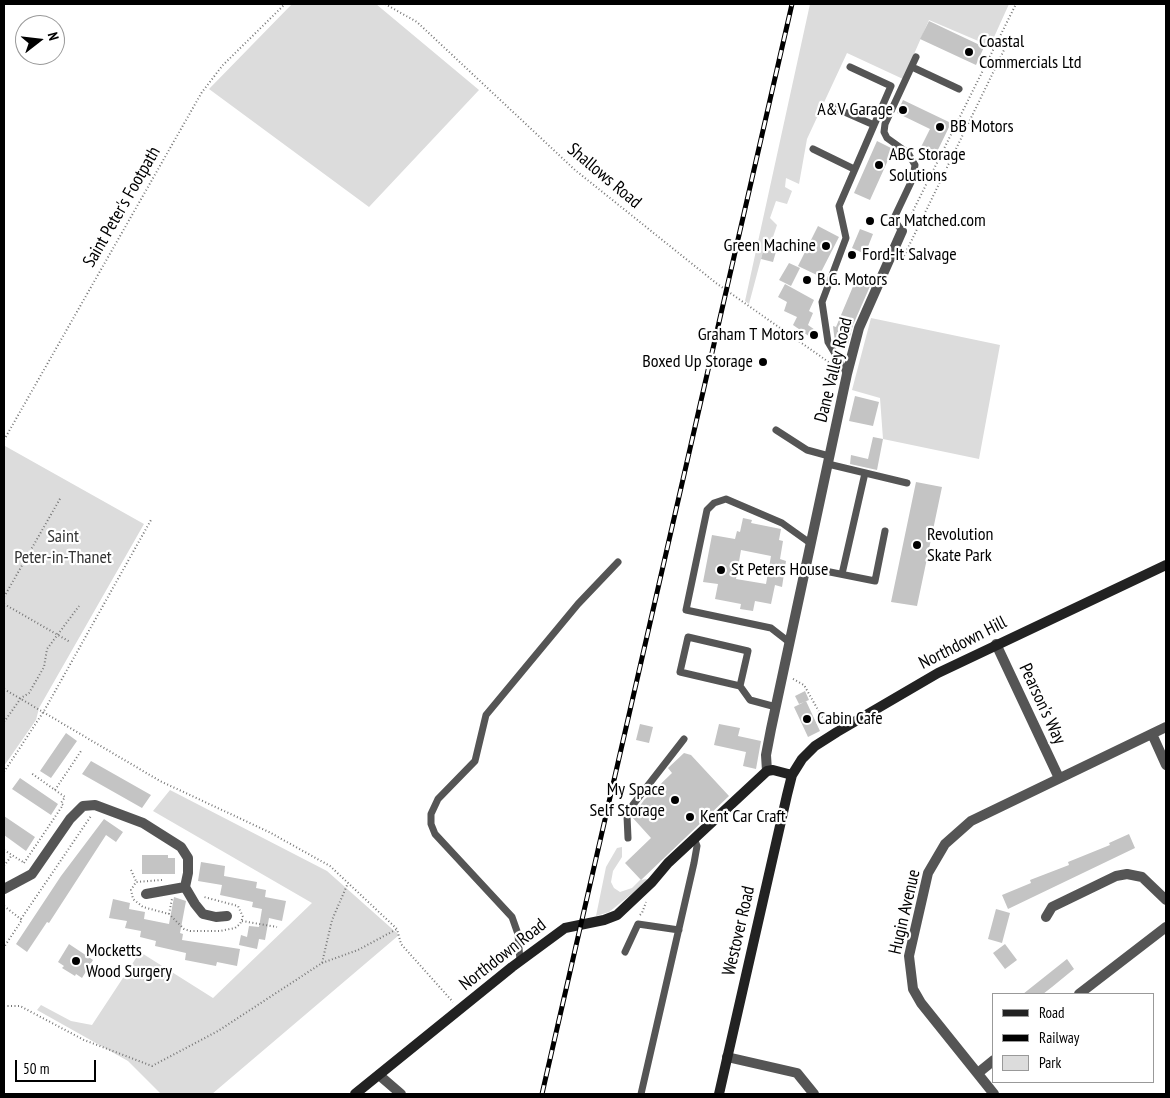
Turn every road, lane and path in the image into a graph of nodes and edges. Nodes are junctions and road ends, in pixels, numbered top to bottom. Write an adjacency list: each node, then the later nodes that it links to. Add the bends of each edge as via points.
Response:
1 (285, 4): 18 (path, Saint Peter's Footpath, via 223,65 202,92)
2 (385, 4): 15 (path, Shallows Road, via 417,22 575,170 716,283)
3 (1016, 4): 13 (path)
4 (1004, 50): 14 (path)
5 (916, 57): 7 (lane)
6 (850, 67): 10 (lane, via 891,86)
7 (912, 67): 8 (lane); 13 (lane, via 884,132 887,138 908,153 915,165 913,178 895,216)
8 (959, 89)
9 (831, 106): 10 (lane)
10 (874, 125): 12 (lane)
11 (813, 149): 12 (lane)
12 (854, 169): 16 (lane, via 838,206 846,238 822,302 828,342)
13 (902, 231): 16 (street, Dane Valley Road, via 859,328)
14 (900, 262)
15 (817, 354)
16 (847, 374): 19 (street, Dane Valley Road)
17 (776, 430): 19 (lane)
18 (4, 440)
19 (828, 460): 20 (lane); 25 (street, Dane Valley Road)
20 (865, 473): 21 (lane); 29 (lane)
21 (907, 483)
22 (60, 497): 30 (path)
23 (151, 520): 42 (path)
24 (885, 531): 29 (lane, via 875,580)
25 (810, 543): 28 (street, Dane Valley Road); 35 (lane, via 782,523 726,499 714,502 708,510 686,610 771,628)
26 (618, 562): 83 (lane, via 578,604 486,715 475,760 438,799 430,814 435,834 512,917 518,934)
27 (1166, 565): 36 (main road, Northdown Hill)
28 (805, 567): 29 (lane); 35 (street, Dane Valley Road)
29 (842, 574)
30 (4, 597)
31 (4, 604): 33 (path)
32 (79, 606): 33 (path)
33 (56, 634): 34 (path); 40 (path, via 47,649 44,667 29,692)
34 (70, 642)
35 (789, 642): 37 (street, Dane Valley Road)
36 (996, 644): 45 (main road, Northdown Hill, via 938,673); 54 (street, Pearson's Way)
37 (783, 672): 41 (street, Dane Valley Road); 45 (path, via 804,685 822,717)
38 (740, 686): 38 (lane, via 680,672 688,637 748,651); 41 (lane, via 750,700)
39 (4, 689): 40 (path)
40 (21, 698): 42 (path); 43 (path)
41 (776, 707): 51 (street, Dane Valley Road, via 766,755)
42 (44, 711): 50 (path); 66 (path, via 160,781 269,832 321,861)
43 (4, 722)
44 (1166, 727): 46 (street, Hugin Avenue)
45 (837, 732): 53 (main road, Northdown Hill, via 815,746)
46 (1152, 734): 49 (street); 54 (street, Hugin Avenue)
47 (684, 739): 57 (lane, via 632,806 627,816)
48 (81, 751): 55 (path)
49 (1166, 765)
50 (4, 772)
51 (767, 772): 53 (main road, via 773,770); 58 (main road, Northdown Road)
52 (31, 773): 55 (path)
53 (792, 776): 88 (main road, Westover Road)
54 (1059, 778): 90 (street, Hugin Avenue, via 971,821 945,844 928,873 909,956 913,989)
55 (55, 790): 61 (path, via 65,797 63,805)
56 (98, 806): 63 (street, via 83,806 70,819); 69 (street, via 143,823 165,835 184,852 188,858); 75 (path)
57 (628, 838)
58 (694, 838): 80 (lane, via 697,846); 83 (main road, Northdown Road, via 617,915 565,928)
59 (4, 850): 60 (path)
60 (12, 855): 61 (path); 62 (path)
61 (24, 863): 63 (path)
62 (4, 866)
63 (35, 870): 67 (street)
64 (131, 870): 65 (path)
65 (136, 882)
66 (348, 883): 79 (path); 84 (path, via 332,920)
67 (4, 889)
68 (172, 891): 69 (street); 70 (street); 76 (path, via 169,914 184,929 220,931 235,928)
69 (187, 891): 73 (street, via 202,914); 76 (path, via 238,906)
70 (146, 894)
71 (1166, 900): 74 (street, via 1142,877 1127,874 1116,876 1052,907)
72 (4, 906): 75 (path)
73 (227, 916)
74 (1046, 917)
75 (21, 919): 81 (path)
76 (242, 921): 77 (path)
77 (277, 927)
78 (1166, 927): 85 (street)
79 (397, 929): 84 (path, via 358,950); 87 (path, via 401,944)
80 (679, 930): 82 (lane, via 638,924); 94 (lane)
81 (4, 947)
82 (625, 952)
83 (520, 961): 87 (main road, Northdown Road)
84 (322, 963): 86 (path, via 218,1031 152,1066 84,1040 20,1006)
85 (1080, 993)
86 (4, 1006)
87 (460, 1010): 91 (main road, Northdown Road)
88 (727, 1057): 95 (main road, Westover Road); 96 (street, via 797,1073)
89 (992, 1062): 90 (street)
90 (978, 1073): 97 (street, Hugin Avenue)
91 (379, 1075): 92 (main road, Northdown Road); 93 (street)
92 (355, 1094)
93 (401, 1094)
94 (641, 1094)
95 (719, 1094)
96 (814, 1094)
97 (994, 1094)

